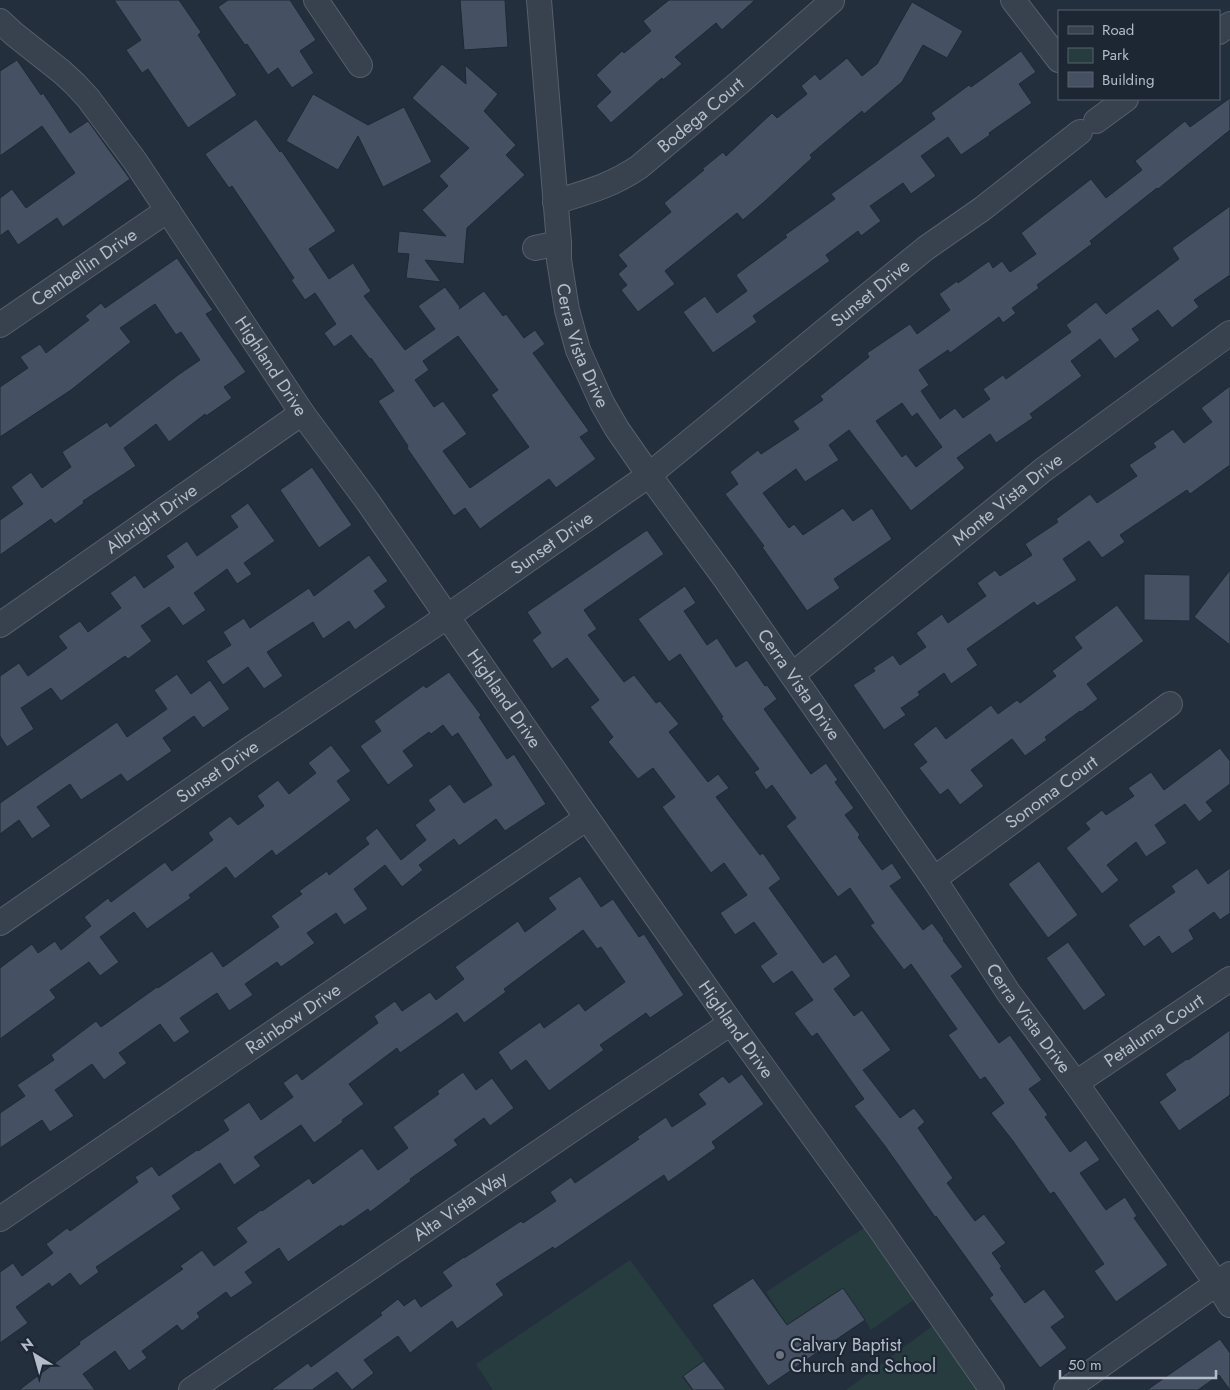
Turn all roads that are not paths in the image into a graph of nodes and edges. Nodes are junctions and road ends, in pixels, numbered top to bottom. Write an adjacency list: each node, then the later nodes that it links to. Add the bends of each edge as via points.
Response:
1 (316, 0): 7 (street)
2 (538, 0): 10 (street, Cerra Vista Drive)
3 (1013, 0): 6 (street)
4 (832, 1): 10 (street, Bodega Court, via 639,167 607,186)
5 (0, 21): 11 (street, Highland Drive, via 88,98)
6 (1058, 59)
7 (360, 64)
8 (1124, 100): 9 (street, Sunset Drive)
9 (1094, 116): 17 (street, Sunset Drive, via 982,209 926,248)
10 (555, 202): 12 (street, Cerra Vista Drive)
11 (168, 210): 14 (street, Cembellin Drive); 16 (street, Highland Drive)
12 (559, 243): 13 (street); 17 (street, Cerra Vista Drive, via 567,310 578,350 602,403)
13 (535, 248)
14 (0, 325)
15 (1230, 333): 20 (street, Monte Vista Drive, via 1043,470)
16 (302, 413): 18 (street, Highland Drive); 19 (street, Albright Drive)
17 (649, 475): 18 (street, Sunset Drive); 20 (street, Cerra Vista Drive)
18 (448, 616): 22 (street, Highland Drive); 24 (street, Sunset Drive)
19 (0, 625)
20 (792, 675): 23 (street, Cerra Vista Drive)
21 (1170, 704): 23 (street, Sonoma Court)
22 (587, 818): 26 (street, Highland Drive); 28 (street, Rainbow Drive)
23 (934, 879): 27 (street, Cerra Vista Drive, via 1008,992)
24 (0, 923)
25 (1230, 979): 27 (street, Petaluma Court)
26 (732, 1023): 31 (street, Alta Vista Way); 32 (street, Highland Drive)
27 (1076, 1083): 29 (street, Cerra Vista Drive)
28 (0, 1219)
29 (1223, 1279): 30 (street, Cerra Vista Drive); 33 (street)
30 (1230, 1305)
31 (191, 1390)
32 (992, 1390)
33 (1066, 1390)

